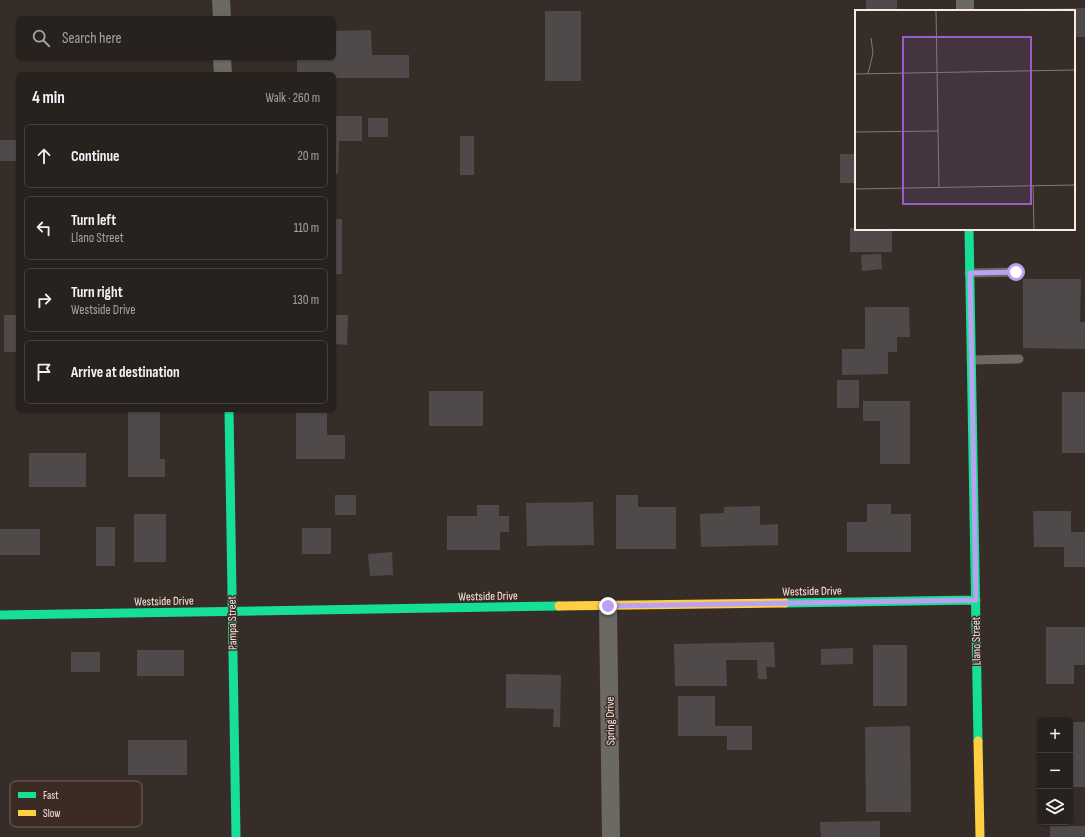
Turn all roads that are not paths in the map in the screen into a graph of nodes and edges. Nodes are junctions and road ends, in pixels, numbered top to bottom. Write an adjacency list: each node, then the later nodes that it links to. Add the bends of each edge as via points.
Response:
1 (221, 0): 2 (street)
2 (222, 16)
3 (222, 60): 4 (street)
4 (223, 72)
5 (969, 230): 7 (street, Llano Street)
6 (1016, 272): 7 (lane)
7 (970, 273): 9 (street, Llano Street)
8 (1019, 359): 9 (lane)
9 (971, 360): 11 (street, Llano Street)
10 (229, 412): 13 (street, Pampa Street)
11 (976, 600): 12 (street, Westside Drive); 17 (street, Llano Street)
12 (608, 606): 13 (street, Westside Drive); 16 (street, Spring Drive)
13 (232, 612): 14 (street, Westside Drive); 15 (street, Pampa Street)
14 (0, 616)
15 (236, 837)
16 (611, 837)
17 (980, 837)

